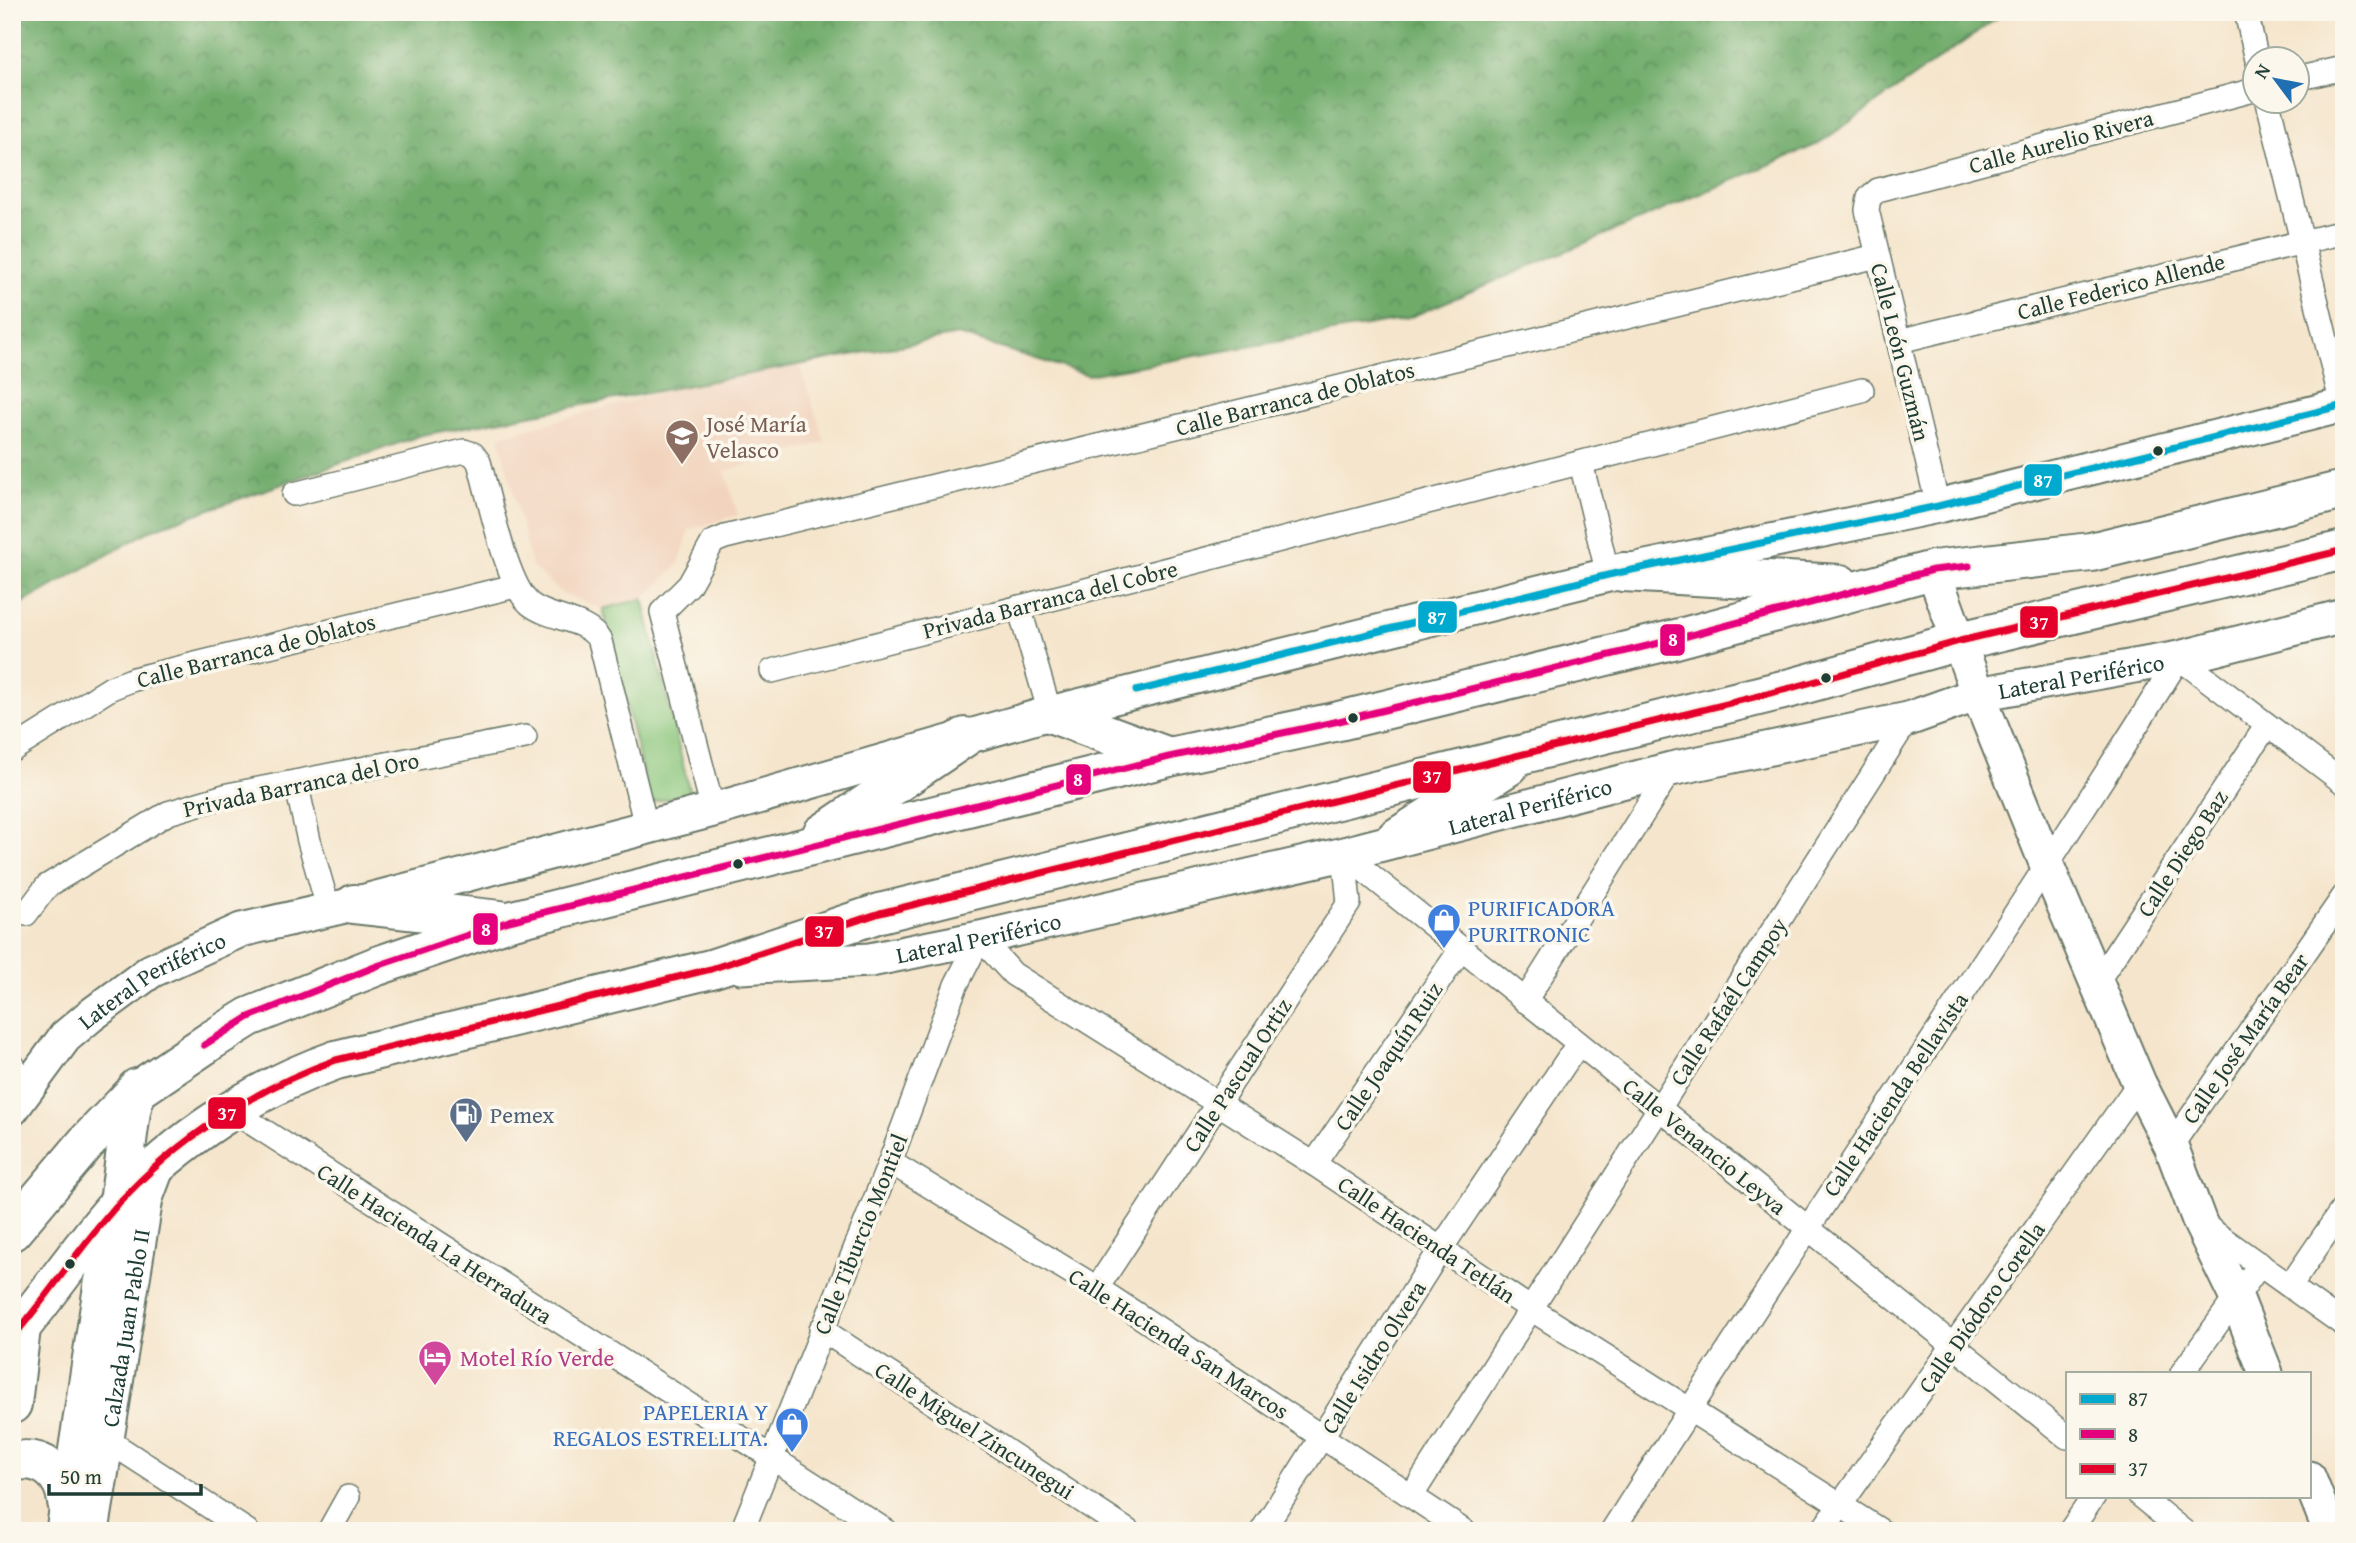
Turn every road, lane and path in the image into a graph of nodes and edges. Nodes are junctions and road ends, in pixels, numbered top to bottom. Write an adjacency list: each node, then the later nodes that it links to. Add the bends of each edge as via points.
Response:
1 (2246, 12): 2 (street)
2 (2254, 46)
3 (2344, 68): 4 (street)
4 (2310, 76)
5 (2240, 94): 7 (street, Calle Aurelio Rivera, via 1878,190)
6 (2271, 116): 9 (street)
7 (1869, 198): 10 (street, Calle León Guzmán, via 1867,210)
8 (2344, 232): 9 (street, Calle Federico Allende)
9 (2302, 242): 11 (street, Calle Federico Allende); 13 (street)
10 (1877, 256): 11 (street, Calle León Guzmán); 40 (street, Calle Barranca de Oblatos, via 713,542 690,585 662,612)
11 (1899, 341): 17 (street, Calle León Guzmán)
12 (1862, 390): 14 (street, Privada Barranca del Cobre)
13 (2343, 405): 17 (street, Lateral Periférico)
14 (1581, 463): 20 (street); 23 (street, Privada Barranca del Cobre)
15 (2344, 489): 19 (highway, via 2091,552)
16 (295, 494): 21 (street, via 464,451 473,454)
17 (1938, 506): 20 (street, Lateral Periférico)
18 (2344, 550): 25 (highway)
19 (1933, 570): 22 (highway); 25 (street)
20 (1616, 573): 22 (highway); 29 (street, Lateral Periférico)
21 (515, 586): 35 (street, Calle Barranca de Oblatos, via 134,679 111,688); 41 (street, via 529,603 550,616 587,628 600,641)
22 (1877, 586): 36 (highway, via 1339,721)
23 (1019, 607): 27 (street, Privada Barranca del Cobre); 29 (street)
24 (2344, 616): 26 (street, Lateral Periférico)
25 (1960, 641): 28 (street); 34 (highway, via 1791,688)
26 (2179, 658): 28 (street, Lateral Periférico); 31 (street); 45 (street, Calle Hacienda Bellavista)
27 (772, 671)
28 (1978, 694): 30 (street, Lateral Periférico); 45 (street)
29 (1050, 713): 33 (street, Lateral Periférico); 36 (highway)
30 (1908, 719): 37 (street, Lateral Periférico); 60 (street, Calle Rafaél Campoy)
31 (2267, 724): 39 (street); 53 (street, Calle Diego Baz)
32 (525, 737): 38 (street, Privada Barranca del Oro)
33 (965, 737): 40 (street, Lateral Periférico); 43 (highway)
34 (1536, 749): 42 (highway); 52 (highway, via 880,913)
35 (12, 750)
36 (1169, 757): 43 (highway)
37 (1671, 769): 42 (street, Lateral Periférico); 54 (street)
38 (296, 782): 47 (street, via 309,841); 48 (street, Privada Barranca del Oro, via 168,813 47,886)
39 (2344, 783)
40 (713, 810): 41 (street, Lateral Periférico)
41 (646, 826): 47 (street, Lateral Periférico)
42 (1396, 838): 44 (street, Lateral Periférico)
43 (800, 849): 49 (highway)
44 (1344, 854): 50 (street, Lateral Periférico); 51 (street, Calle Venancio Leyva); 59 (street, Calle Pascual Ortiz, via 1349,903)
45 (2048, 868): 53 (street); 69 (street, Calle Hacienda Bellavista)
46 (2344, 896): 62 (street, Calle José María Bear)
47 (341, 906): 49 (highway); 57 (street, Lateral Periférico, via 241,930 150,971 65,1037)
48 (26, 914)
49 (509, 921): 58 (highway, via 377,966 249,1017)
50 (980, 938): 52 (street, Lateral Periférico, via 870,960); 59 (street, Calle Hacienda Tetlán, via 1013,974); 63 (street, Calle Tiburcio Montiel, via 956,985)
51 (1461, 949): 54 (street, Calle Venancio Leyva); 64 (street, Calle Joaquín Ruiz)
52 (711, 969): 61 (highway, via 336,1060 296,1074)
53 (2097, 982): 56 (street)
54 (1525, 1001): 55 (street, Calle Venancio Leyva)
55 (1578, 1044): 60 (street, Calle Venancio Leyva); 71 (street, Calle Isidro Olvera)
56 (2139, 1083): 62 (street); 80 (street, Calle Diódoro Corella)
57 (17, 1087)
58 (135, 1092): 66 (highway); 70 (highway)
59 (1217, 1104): 64 (street, Calle Hacienda Tetlán); 74 (street, Calle Pascual Ortiz)
60 (1659, 1109): 69 (street, Calle Venancio Leyva); 76 (street, Calle Rafaél Campoy)
61 (233, 1111): 65 (highway); 88 (street, Calle Hacienda La Herradura)
62 (2171, 1146): 68 (street)
63 (890, 1162): 74 (street, Calle Hacienda San Marcos); 78 (street, Calle Tiburcio Montiel)
64 (1314, 1164): 71 (street, Calle Hacienda Tetlán)
65 (158, 1166): 66 (highway); 86 (street, Calzada Juan Pablo II, via 146,1198)
66 (119, 1203): 79 (highway); 86 (street, Calzada Juan Pablo II, via 101,1283)
67 (2344, 1207): 73 (street)
68 (2200, 1223): 72 (street); 75 (street)
69 (1806, 1227): 80 (street, Calle Venancio Leyva); 84 (street, Calle Hacienda Bellavista)
70 (12, 1231)
71 (1442, 1247): 76 (street, Calle Hacienda Tetlán); 87 (street, Calle Isidro Olvera)
72 (2260, 1264): 73 (street); 75 (street)
73 (2290, 1286): 77 (street)
74 (1097, 1288): 87 (street, Calle Hacienda San Marcos)
75 (2236, 1297): 81 (street); 82 (street)
76 (1531, 1309): 84 (street, Calle Hacienda Tetlán); 91 (street, Calle Rafaél Campoy)
77 (2344, 1325)
78 (821, 1329): 88 (street, Calle Tiburcio Montiel); 102 (street, Calle Miguel Zincunegui)
79 (17, 1333): 83 (highway)
80 (1954, 1347): 85 (street, Calle Venancio Leyva); 95 (street, Calle Diódoro Corella)
81 (2183, 1372)
82 (2266, 1372)
83 (12, 1404)
84 (1689, 1408): 95 (street, Calle Hacienda Tetlán); 105 (street, Calle Hacienda Bellavista)
85 (2066, 1436)
86 (92, 1437): 96 (street, Calzada Juan Pablo II); 97 (street, Calzada Juan Pablo II); 98 (street)
87 (1322, 1437): 91 (street, Calle Hacienda San Marcos); 103 (street, Calle Isidro Olvera)
88 (772, 1456): 100 (street, Calle Tiburcio Montiel); 101 (street, Calle Hacienda La Herradura)
89 (12, 1462): 96 (highway, via 37,1461 52,1469 63,1484)
90 (2310, 1481): 110 (street)
91 (1412, 1495): 104 (street, Calle Hacienda San Marcos)
92 (348, 1497): 99 (street)
93 (2093, 1498): 108 (street)
94 (2142, 1498): 109 (street)
95 (1840, 1504): 106 (street, Calle Diódoro Corella); 107 (street, Calle Hacienda Tetlán)
96 (65, 1516)
97 (92, 1531)
98 (247, 1531)
99 (328, 1531)
100 (742, 1531)
101 (886, 1531)
102 (1128, 1531)
103 (1262, 1531)
104 (1464, 1531)
105 (1612, 1531)
106 (1822, 1531)
107 (1881, 1531)
108 (2070, 1531)
109 (2183, 1531)
110 (2330, 1531)

